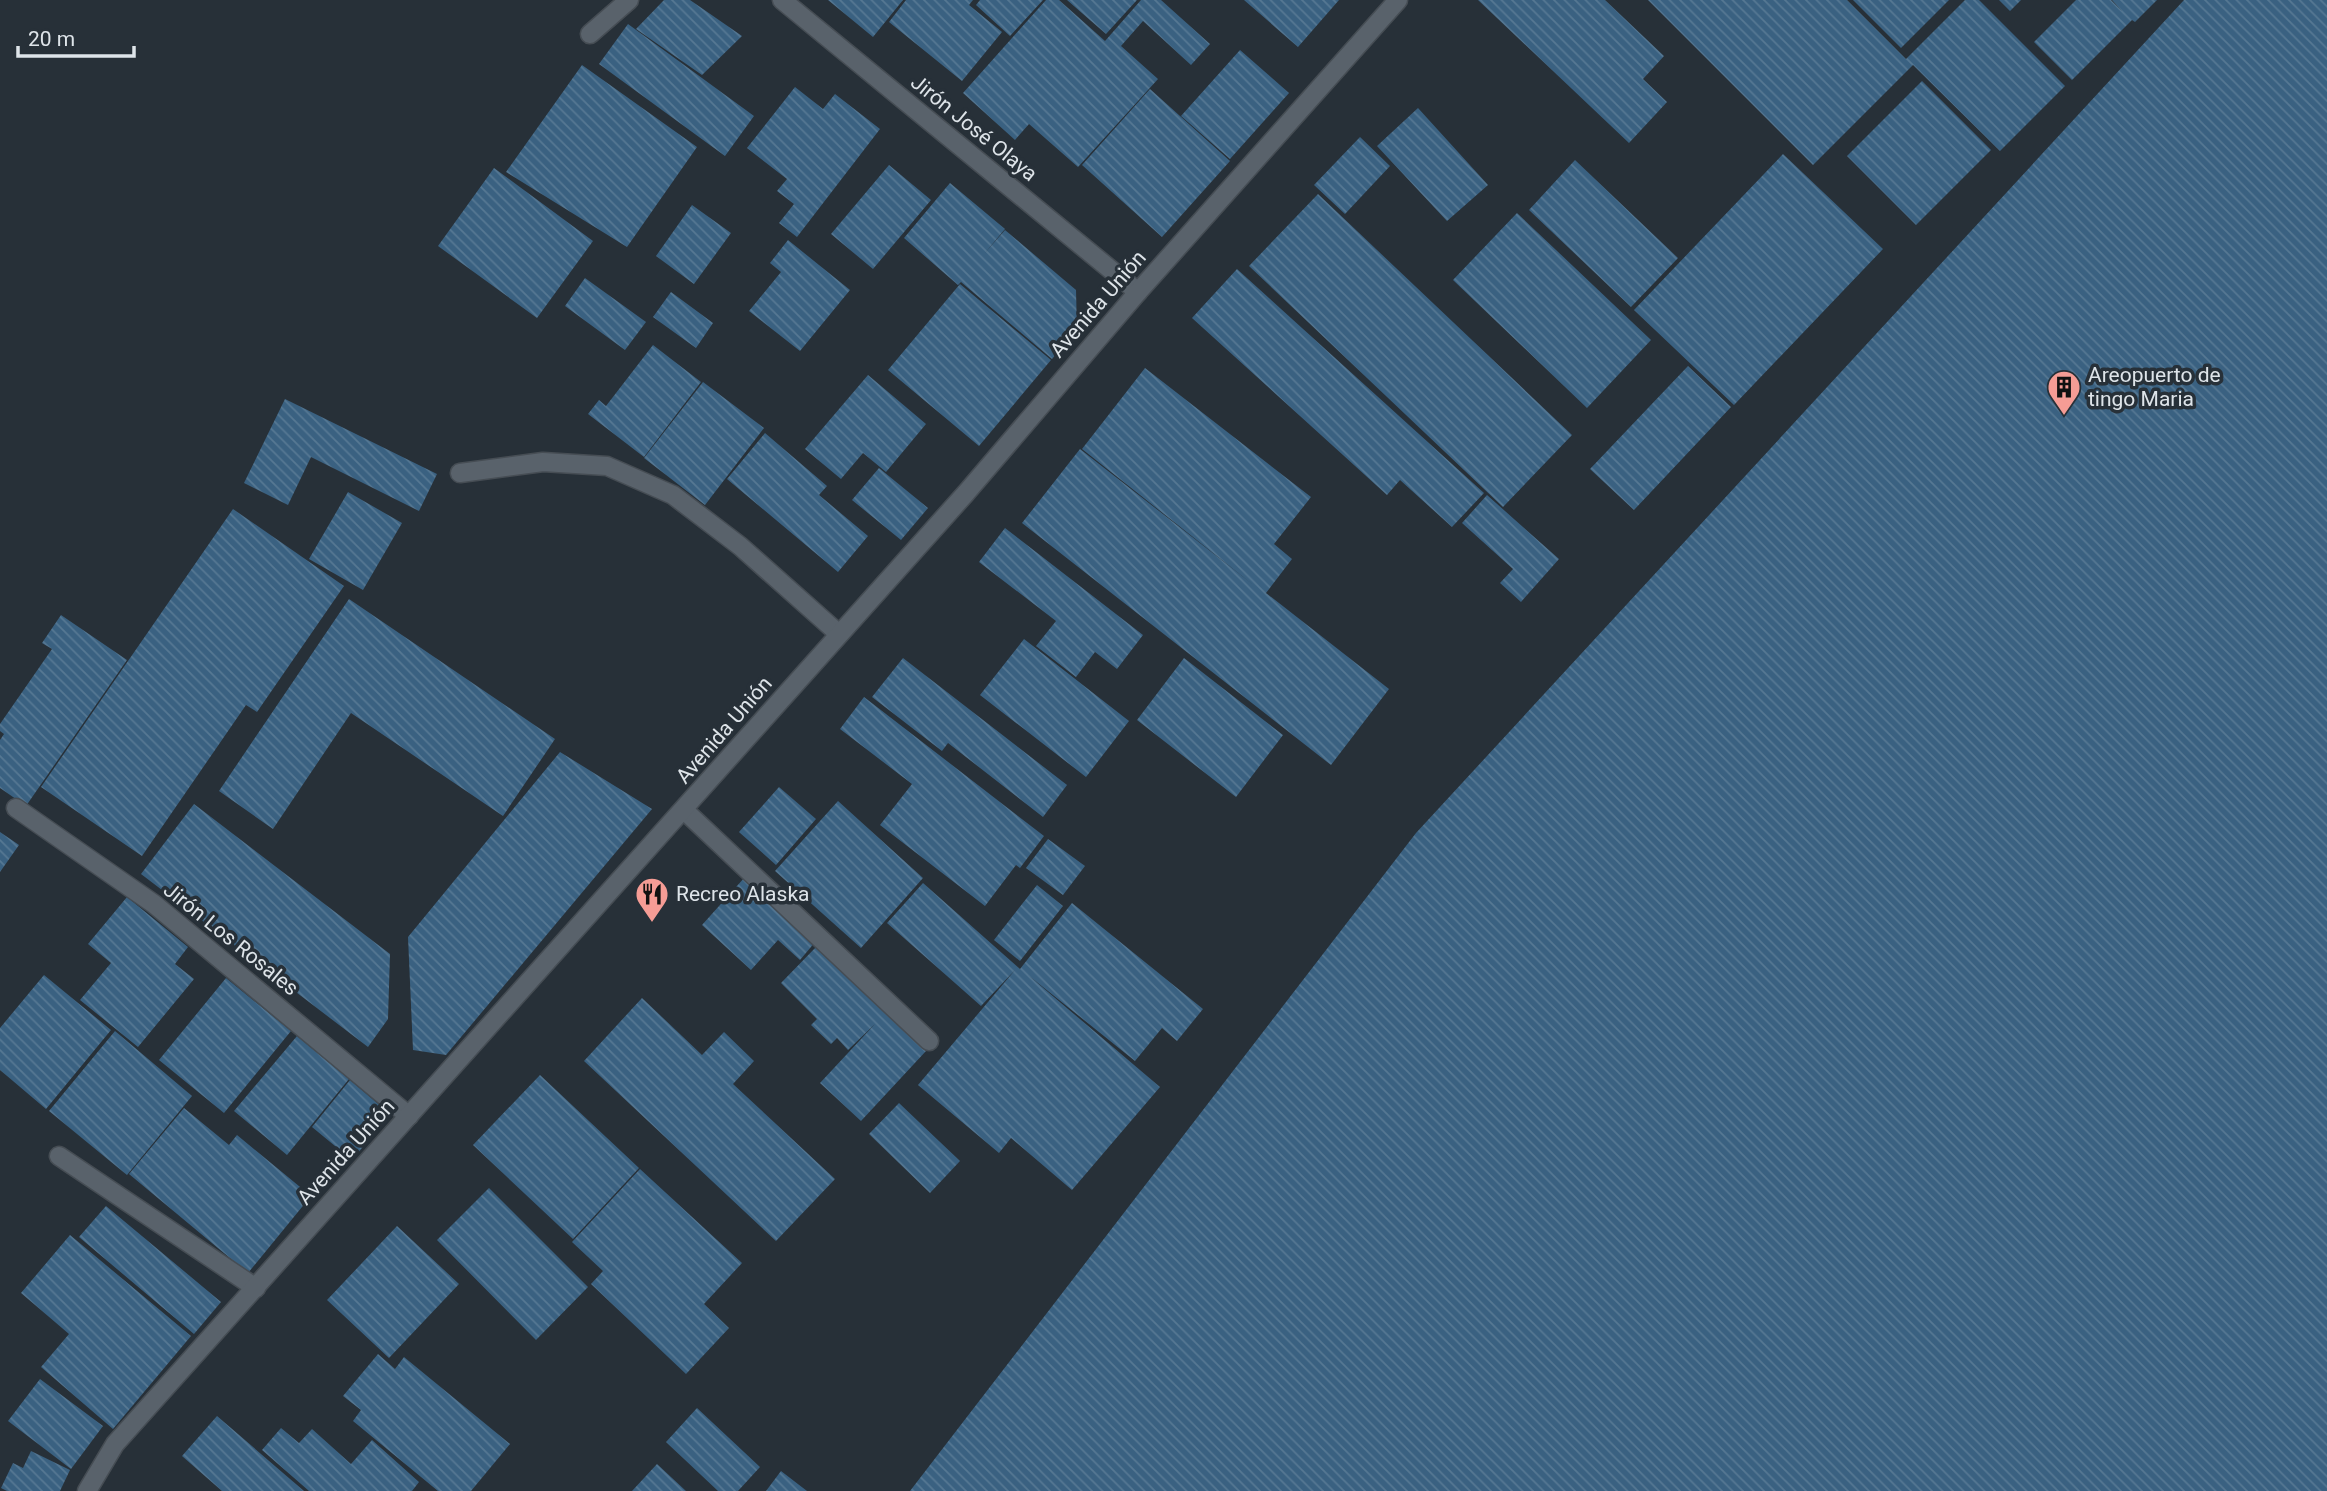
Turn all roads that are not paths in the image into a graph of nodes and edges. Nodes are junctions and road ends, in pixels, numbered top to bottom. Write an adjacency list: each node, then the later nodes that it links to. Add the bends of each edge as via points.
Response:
1 (629, 0): 4 (street)
2 (782, 0): 5 (street, Jirón José Olaya)
3 (1398, 0): 5 (street, Avenida Unión)
4 (590, 34)
5 (1138, 292): 7 (street, Avenida Unión)
6 (460, 473): 7 (street, via 543,462 607,466 673,495 740,546)
7 (839, 634): 9 (street, Avenida Unión)
8 (16, 807): 11 (street, Jirón Los Rosales, via 154,904)
9 (684, 810): 10 (street); 11 (street, Avenida Unión)
10 (929, 1041)
11 (410, 1116): 13 (street, Avenida Unión)
12 (59, 1156): 13 (street)
13 (256, 1288): 14 (street, Avenida Unión, via 115,1444)
14 (88, 1491)

